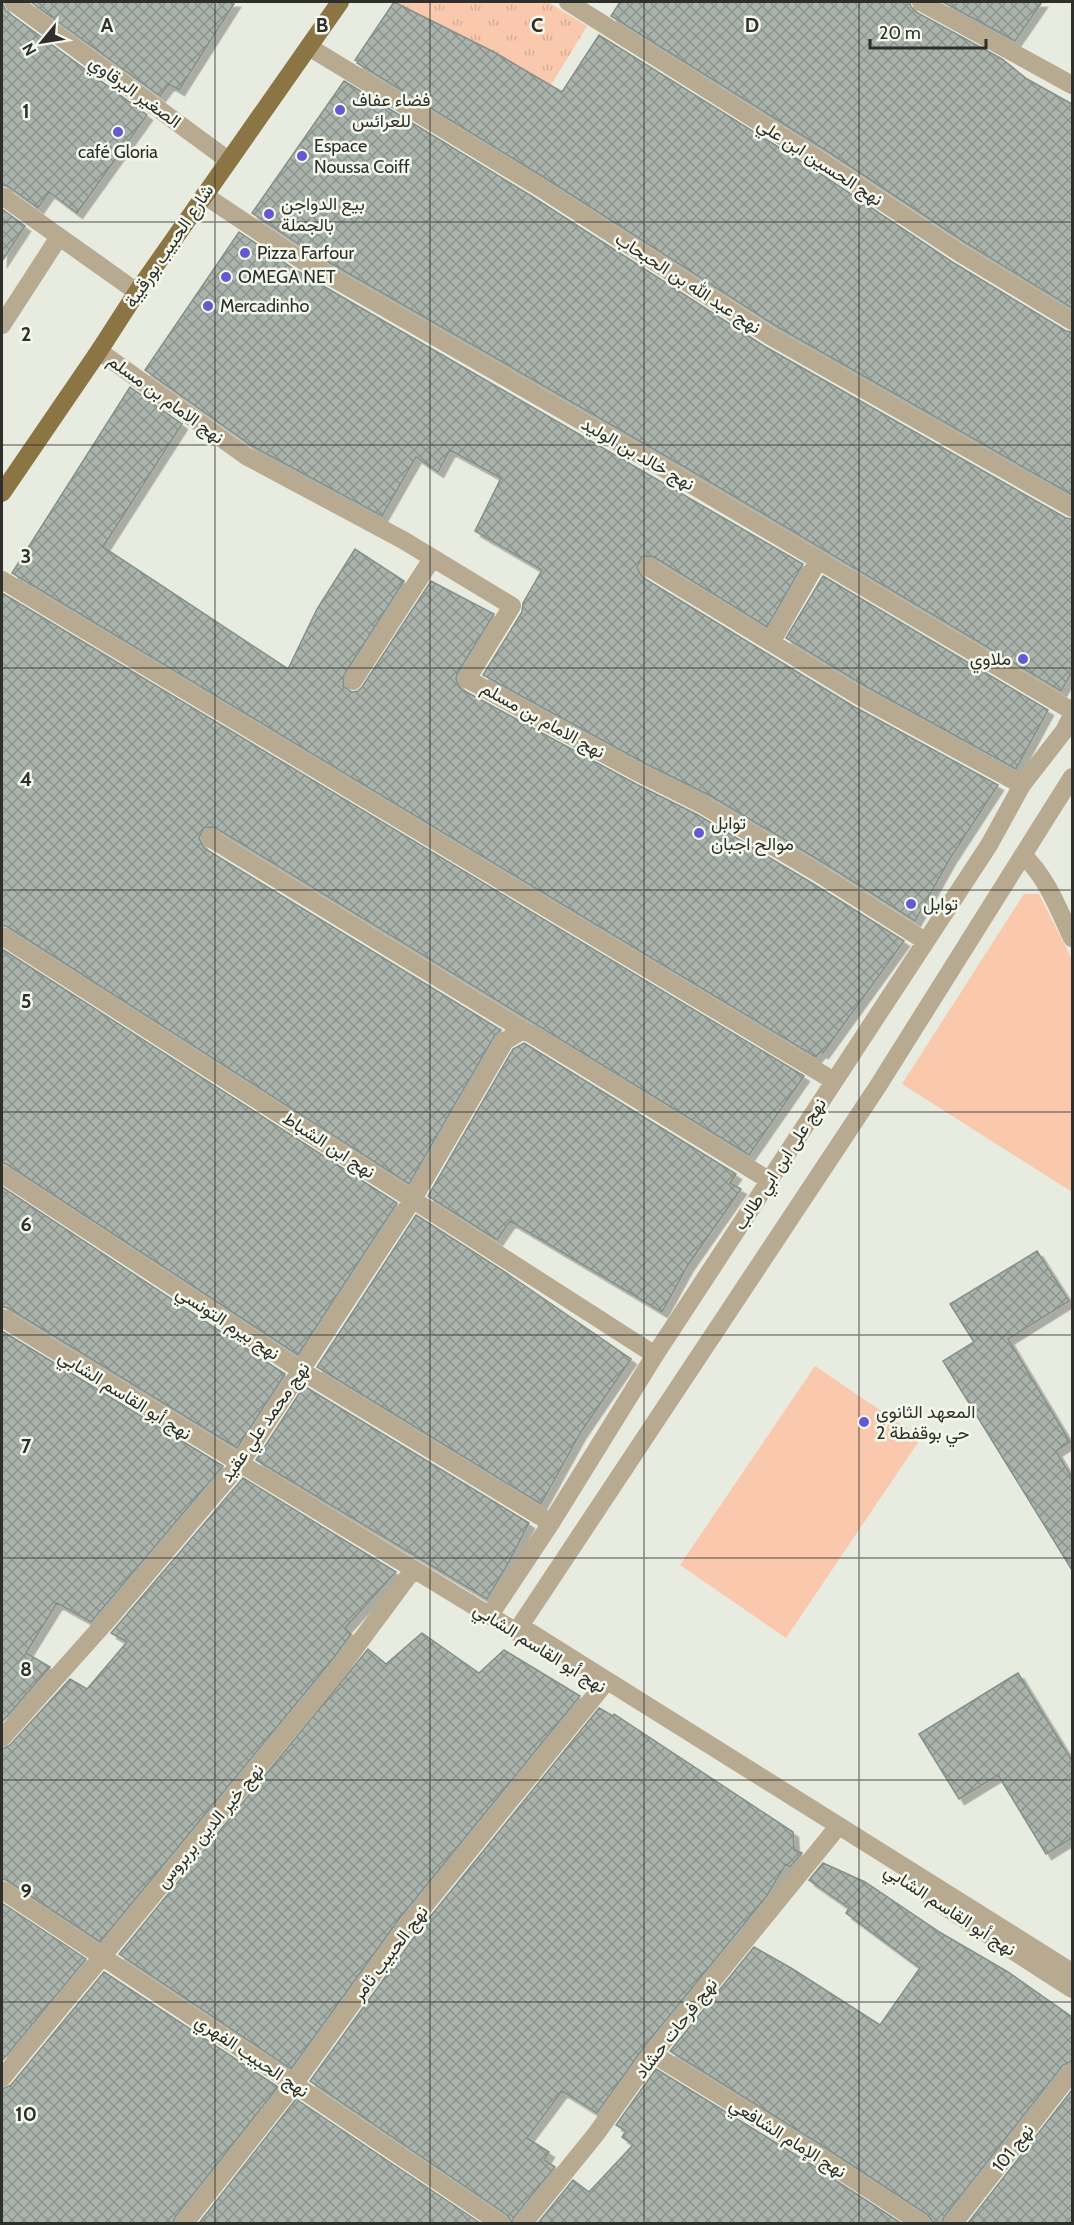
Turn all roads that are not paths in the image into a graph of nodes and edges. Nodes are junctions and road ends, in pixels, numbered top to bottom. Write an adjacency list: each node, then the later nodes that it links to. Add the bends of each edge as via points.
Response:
1 (340, 2): 5 (main road, شارع الحبيب بورقيبة)
2 (568, 2): 12 (street, نهج الحسين ابن علي)
3 (921, 2): 6 (street)
4 (18, 3): 7 (street, الصغير البرقاوي)
5 (309, 47): 7 (main road, شارع الحبيب بورقيبة); 16 (street, نهج عبد الله بن الحبحاب, via 770,336)
6 (1072, 85)
7 (228, 160): 8 (main road, شارع الحبيب بورقيبة)
8 (204, 195): 11 (main road, شارع الحبيب بورقيبة); 18 (street, نهج خالد بن الوليد, via 300,259)
9 (2, 196): 10 (street)
10 (59, 237): 11 (street); 13 (street)
11 (137, 292): 14 (main road, شارع الحبيب بورقيبة)
12 (1072, 321)
13 (2, 325)
14 (99, 351): 15 (main road, شارع الحبيب بورقيبة); 17 (street, نهج الامام بن مسلم, via 246,456)
15 (2, 493)
16 (1072, 508)
17 (432, 559): 22 (street); 30 (street, نهج الامام بن مسلم, via 512,606 467,679 703,805)
18 (818, 561): 21 (street); 23 (street, نهج خالد بن الوليد)
19 (648, 567): 21 (street)
20 (2, 580): 32 (street)
21 (772, 641): 25 (street, via 859,696)
22 (353, 681)
23 (1070, 724): 25 (street, نهج على ابن ابي طالب)
24 (1072, 777): 27 (street)
25 (1022, 785): 30 (street, نهج على ابن ابي طالب, via 989,845)
26 (210, 838): 31 (street)
27 (1023, 855): 29 (street, via 1046,882); 48 (street, via 878,1086 520,1626)
28 (2, 936): 35 (street, نهج ابن الشباط)
29 (1072, 938)
30 (925, 941): 32 (street, نهج على ابن ابي طالب)
31 (523, 1030): 34 (street); 35 (street, نهج محمد علي عقيد, via 505,1041)
32 (834, 1081): 34 (street, نهج على ابن ابي طالب)
33 (2, 1174): 38 (street, نهج بيرم التونسي)
34 (770, 1181): 37 (street, نهج على ابن ابي طالب)
35 (413, 1199): 37 (street, نهج ابن الشباط); 38 (street, نهج محمد علي عقيد)
36 (2, 1318): 39 (street, نهج أبو القاسم الشابي)
37 (655, 1355): 40 (street, نهج على ابن ابي طالب)
38 (302, 1371): 39 (street, نهج محمد علي عقيد); 40 (street, نهج بيرم التونسي)
39 (239, 1465): 41 (street, نهج أبو القاسم الشابي); 44 (street, نهج محمد علي عقيد)
40 (551, 1523): 42 (street, نهج على ابن ابي طالب)
41 (413, 1570): 42 (street, نهج أبو القاسم الشابي); 47 (street, نهج خير الدين بربروس, via 341,1667)
42 (490, 1615): 43 (street, نهج أبو القاسم الشابي)
43 (602, 1687): 45 (street, نهج أبو القاسم الشابي); 53 (street, نهج الحبيب ثامر, via 408,1926)
44 (2, 1738)
45 (832, 1834): 49 (street, نهج أبو القاسم الشابي); 50 (street, نهج فرحات حشاد)
46 (2, 1890): 47 (street, نهج الحبيب الفهري)
47 (102, 1956): 52 (street, نهج خير الدين بربروس); 53 (street, نهج الحبيب الفهري)
48 (1072, 1972)
49 (1072, 1989)
50 (653, 2054): 56 (street, نهج فرحات حشاد, via 596,2134); 57 (street, نهج الإمام الشافعي)
51 (1072, 2072): 58 (street, نهج 101)
52 (2, 2078)
53 (294, 2084): 54 (street, نهج الحبيب ثامر); 55 (street, نهج الحبيب الفهري)
54 (183, 2223)
55 (501, 2223)
56 (523, 2223)
57 (922, 2223)
58 (953, 2223)

